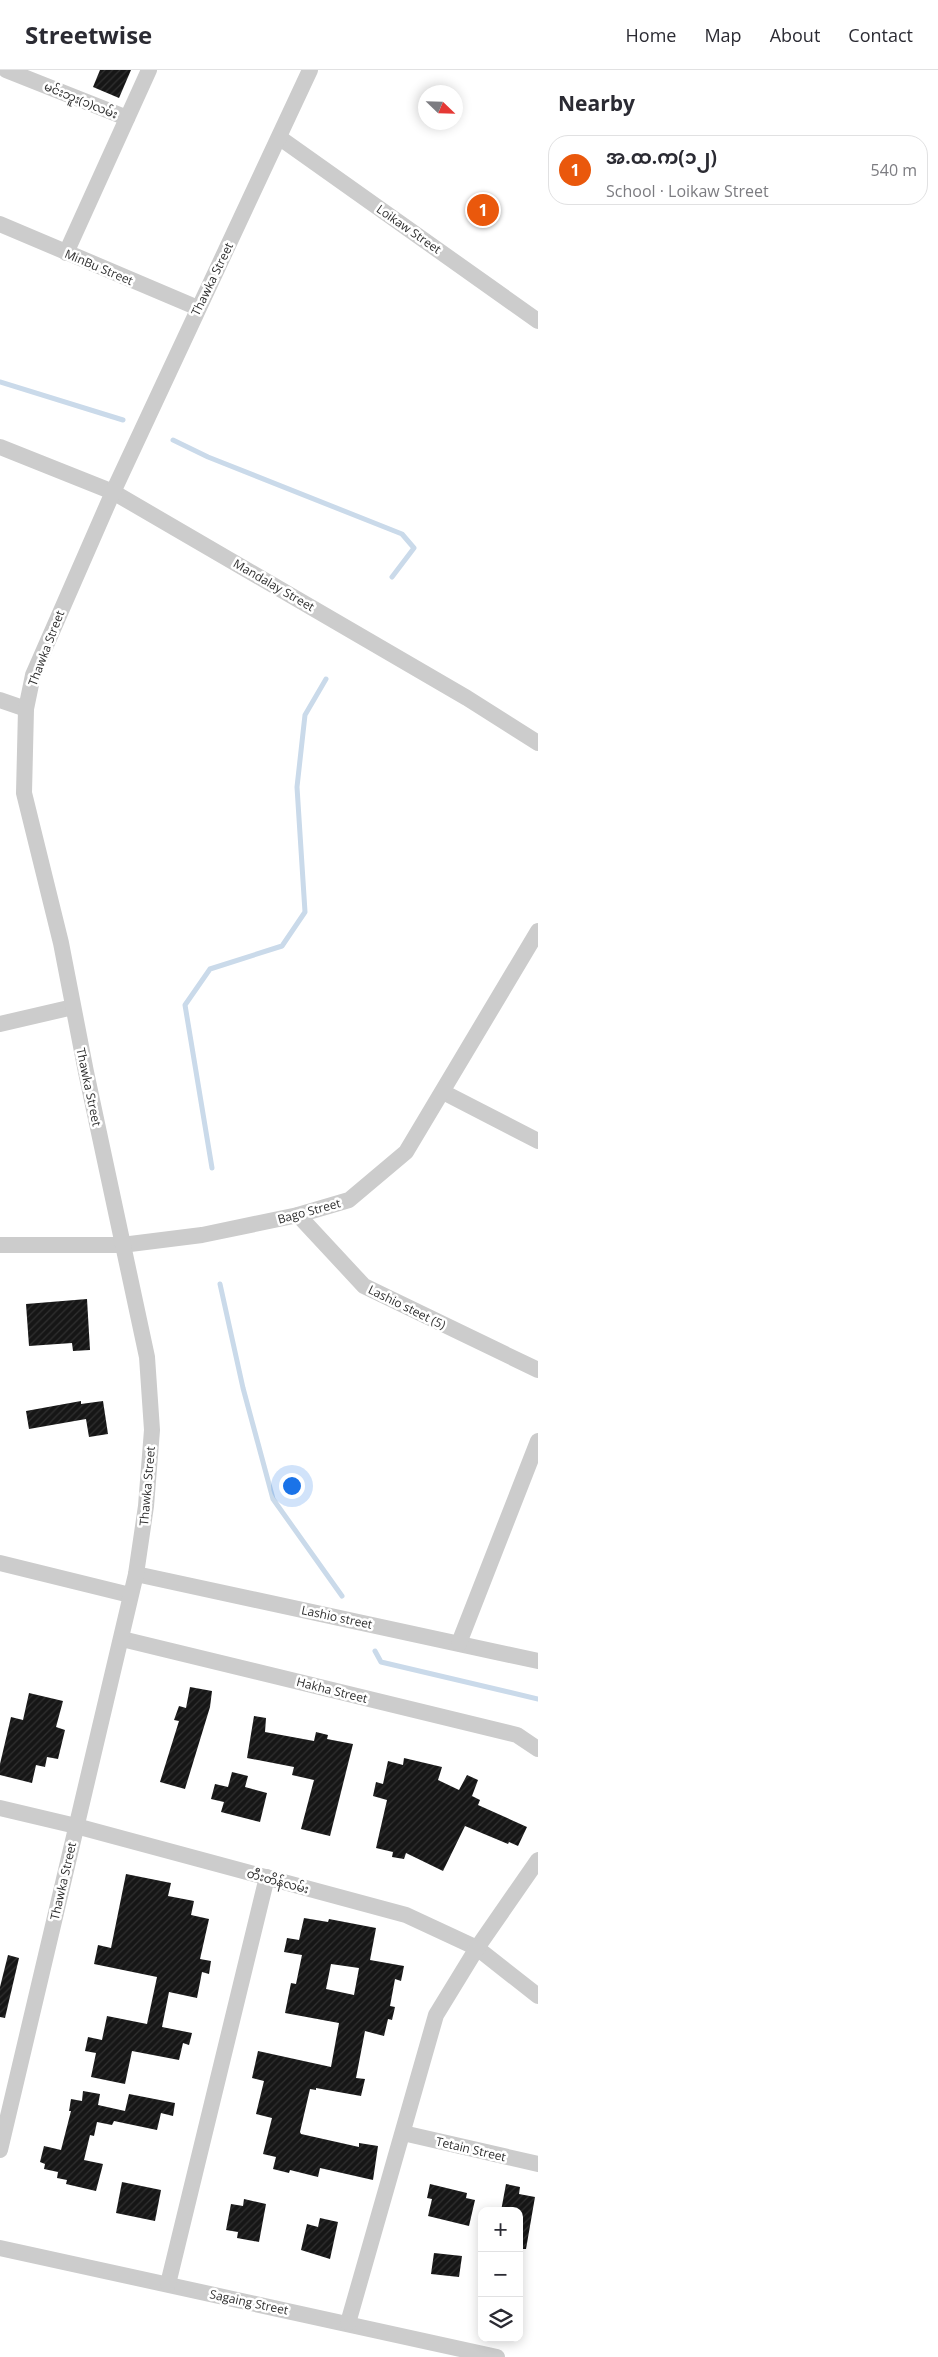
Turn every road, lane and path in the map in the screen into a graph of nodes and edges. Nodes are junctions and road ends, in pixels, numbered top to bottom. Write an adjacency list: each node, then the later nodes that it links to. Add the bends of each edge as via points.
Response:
1 (6, 70): 4 (street, မင်းဘူး(၁)လမ်း)
2 (149, 70): 4 (street)
3 (310, 70): 5 (street, Thawka Street)
4 (127, 118): 7 (street)
5 (280, 138): 8 (street, Thawka Street); 9 (street, Loikaw Street)
6 (0, 224): 7 (street, MinBu Street)
7 (66, 253): 8 (street, MinBu Street)
8 (198, 308): 11 (street, Thawka Street)
9 (538, 321)
10 (0, 446): 11 (street, Mandalay Street)
11 (113, 492): 13 (street, Thawka Street, via 34,675); 14 (street, Mandalay Street, via 467,698)
12 (0, 700): 13 (street)
13 (26, 710): 16 (street, Thawka Street, via 24,793 61,943)
14 (538, 743)
15 (538, 931): 18 (street, Bago Street)
16 (73, 1007): 17 (street); 22 (street, Thawka Street)
17 (0, 1024)
18 (443, 1092): 19 (street); 20 (street, Bago Street, via 399,1158 349,1200)
19 (538, 1141)
20 (298, 1215): 22 (street, Bago Street, via 202,1235); 23 (street, Lashio steet (5), via 364,1286)
21 (0, 1245): 22 (street, Bago Street)
22 (122, 1245): 26 (street, Thawka Street, via 147,1357 152,1430)
23 (538, 1370)
24 (538, 1441): 29 (street)
25 (0, 1564): 27 (street)
26 (136, 1574): 27 (street, Thawka Street); 29 (street, Lashio street)
27 (130, 1594): 28 (street, Thawka Street)
28 (122, 1639): 31 (street, Hakha Street, via 517,1735); 33 (street, Thawka Street)
29 (459, 1642): 30 (street, Lashio street)
30 (538, 1661)
31 (538, 1749)
32 (0, 1808): 33 (street, တီးတိန်လမ်း)
33 (76, 1826): 35 (street, တီးတိန်လမ်း); 39 (street, Thawka Street)
34 (538, 1860): 36 (street)
35 (267, 1877): 36 (street, တီးတိန်လမ်း, via 406,1915); 42 (street)
36 (478, 1948): 37 (street, တီးတိန်လမ်း); 38 (street, via 436,2016)
37 (538, 1996)
38 (404, 2134): 40 (street, Tetain Street); 43 (street)
39 (0, 2150)
40 (538, 2164)
41 (0, 2248): 42 (street, Sagaing Street)
42 (168, 2284): 43 (street, Sagaing Street)
43 (348, 2324): 44 (street, Sagaing Street)
44 (497, 2357)

